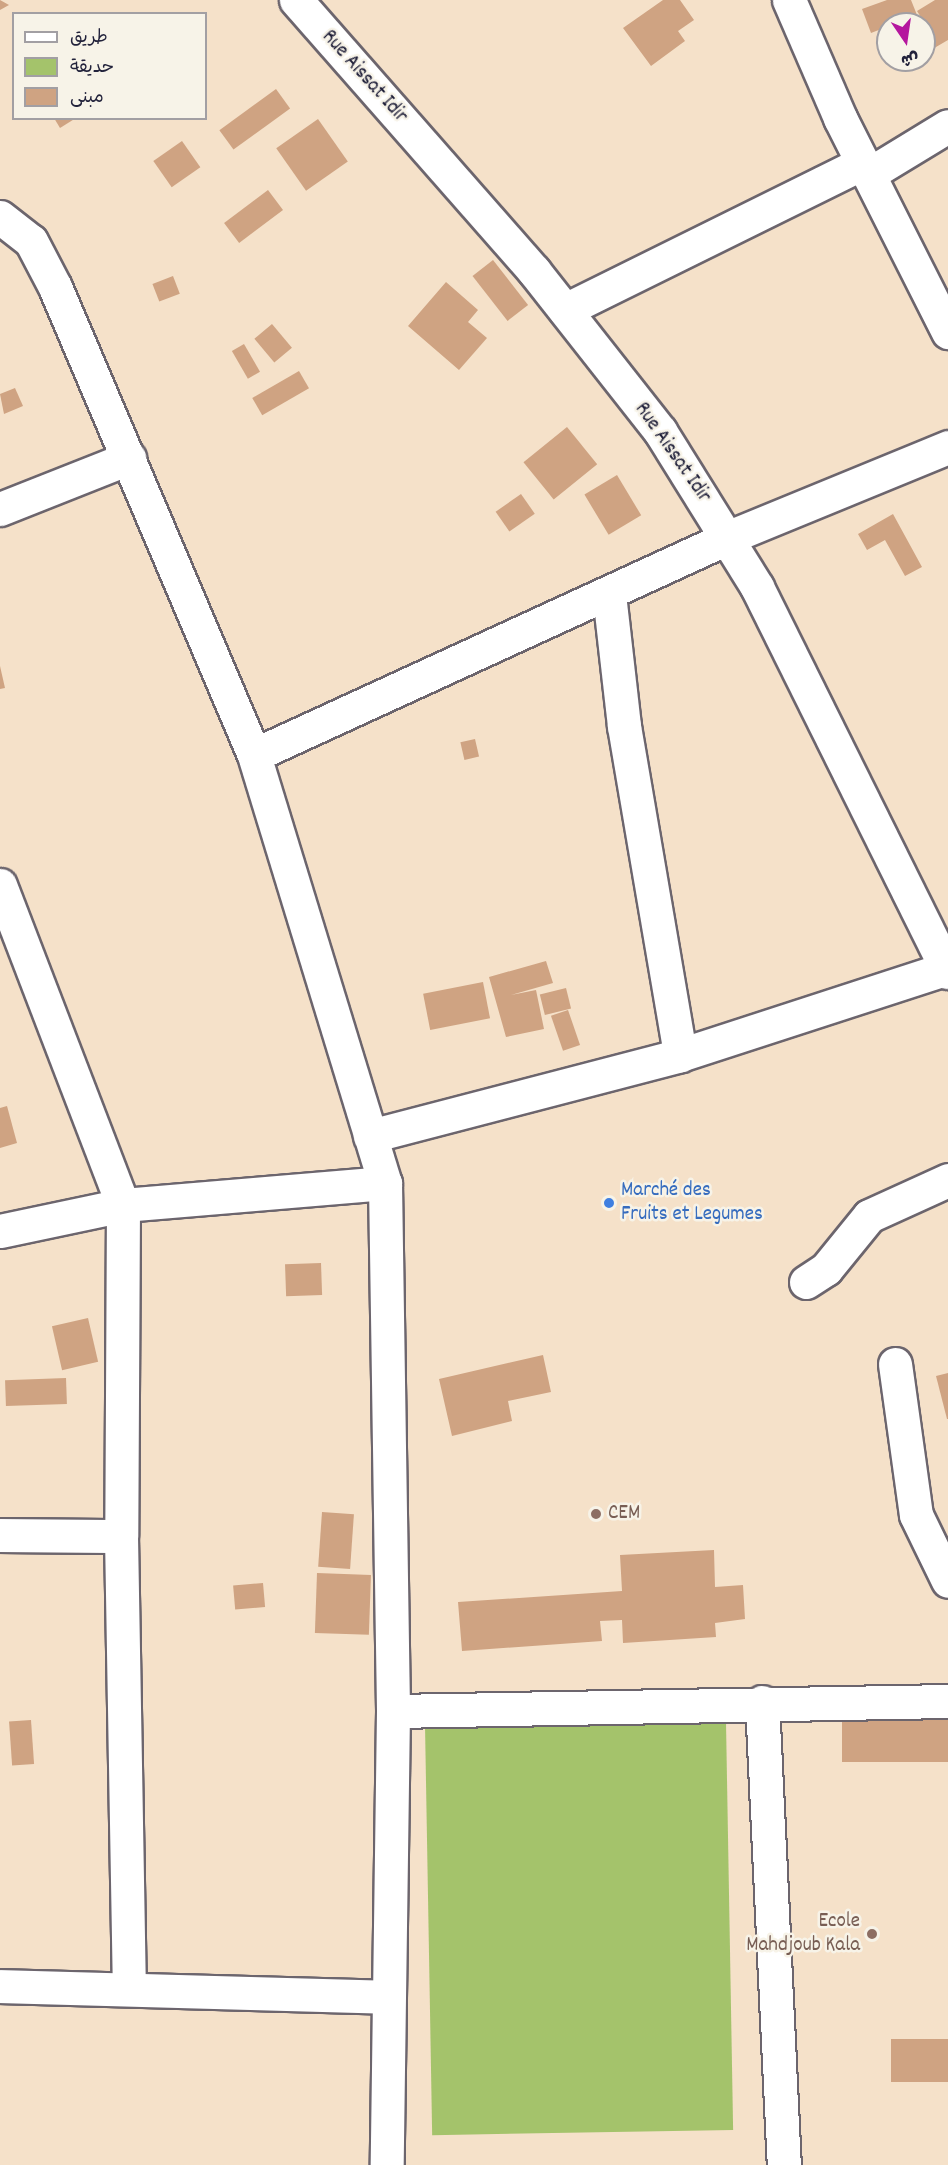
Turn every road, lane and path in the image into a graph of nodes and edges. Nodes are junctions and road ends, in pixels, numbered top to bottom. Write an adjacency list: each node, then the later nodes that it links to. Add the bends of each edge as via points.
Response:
1 (296, 0): 6 (street, Rue Aissat Idir)
2 (789, 0): 4 (street)
3 (948, 126): 4 (street)
4 (866, 168): 6 (street); 7 (street)
5 (4, 227): 9 (street, via 31,241 41,259)
6 (565, 310): 11 (street, Rue Aissat Idir, via 660,431)
7 (948, 332)
8 (948, 447): 11 (street)
9 (129, 458): 10 (street); 13 (street)
10 (0, 509)
11 (729, 537): 12 (street); 16 (street, Rue Aissat Idir)
12 (609, 594): 13 (street); 17 (street, via 624,726)
13 (254, 755): 18 (street)
14 (0, 885): 15 (street)
15 (6, 921): 21 (street)
16 (947, 970): 17 (street)
17 (680, 1055): 18 (street)
18 (370, 1136): 20 (street)
19 (948, 1180): 23 (street, via 869,1216 826,1269)
20 (385, 1183): 21 (street); 30 (street)
21 (123, 1205): 22 (street); 26 (street)
22 (0, 1232)
23 (806, 1282)
24 (895, 1364): 27 (street, via 916,1515)
25 (0, 1535): 26 (street)
26 (121, 1536): 32 (street)
27 (948, 1581)
28 (948, 1701): 29 (street)
29 (762, 1702): 30 (street); 35 (street)
30 (393, 1711): 33 (street)
31 (0, 1986): 32 (street)
32 (129, 1989): 33 (street)
33 (387, 1997): 34 (street)
34 (387, 2165)
35 (784, 2165)

